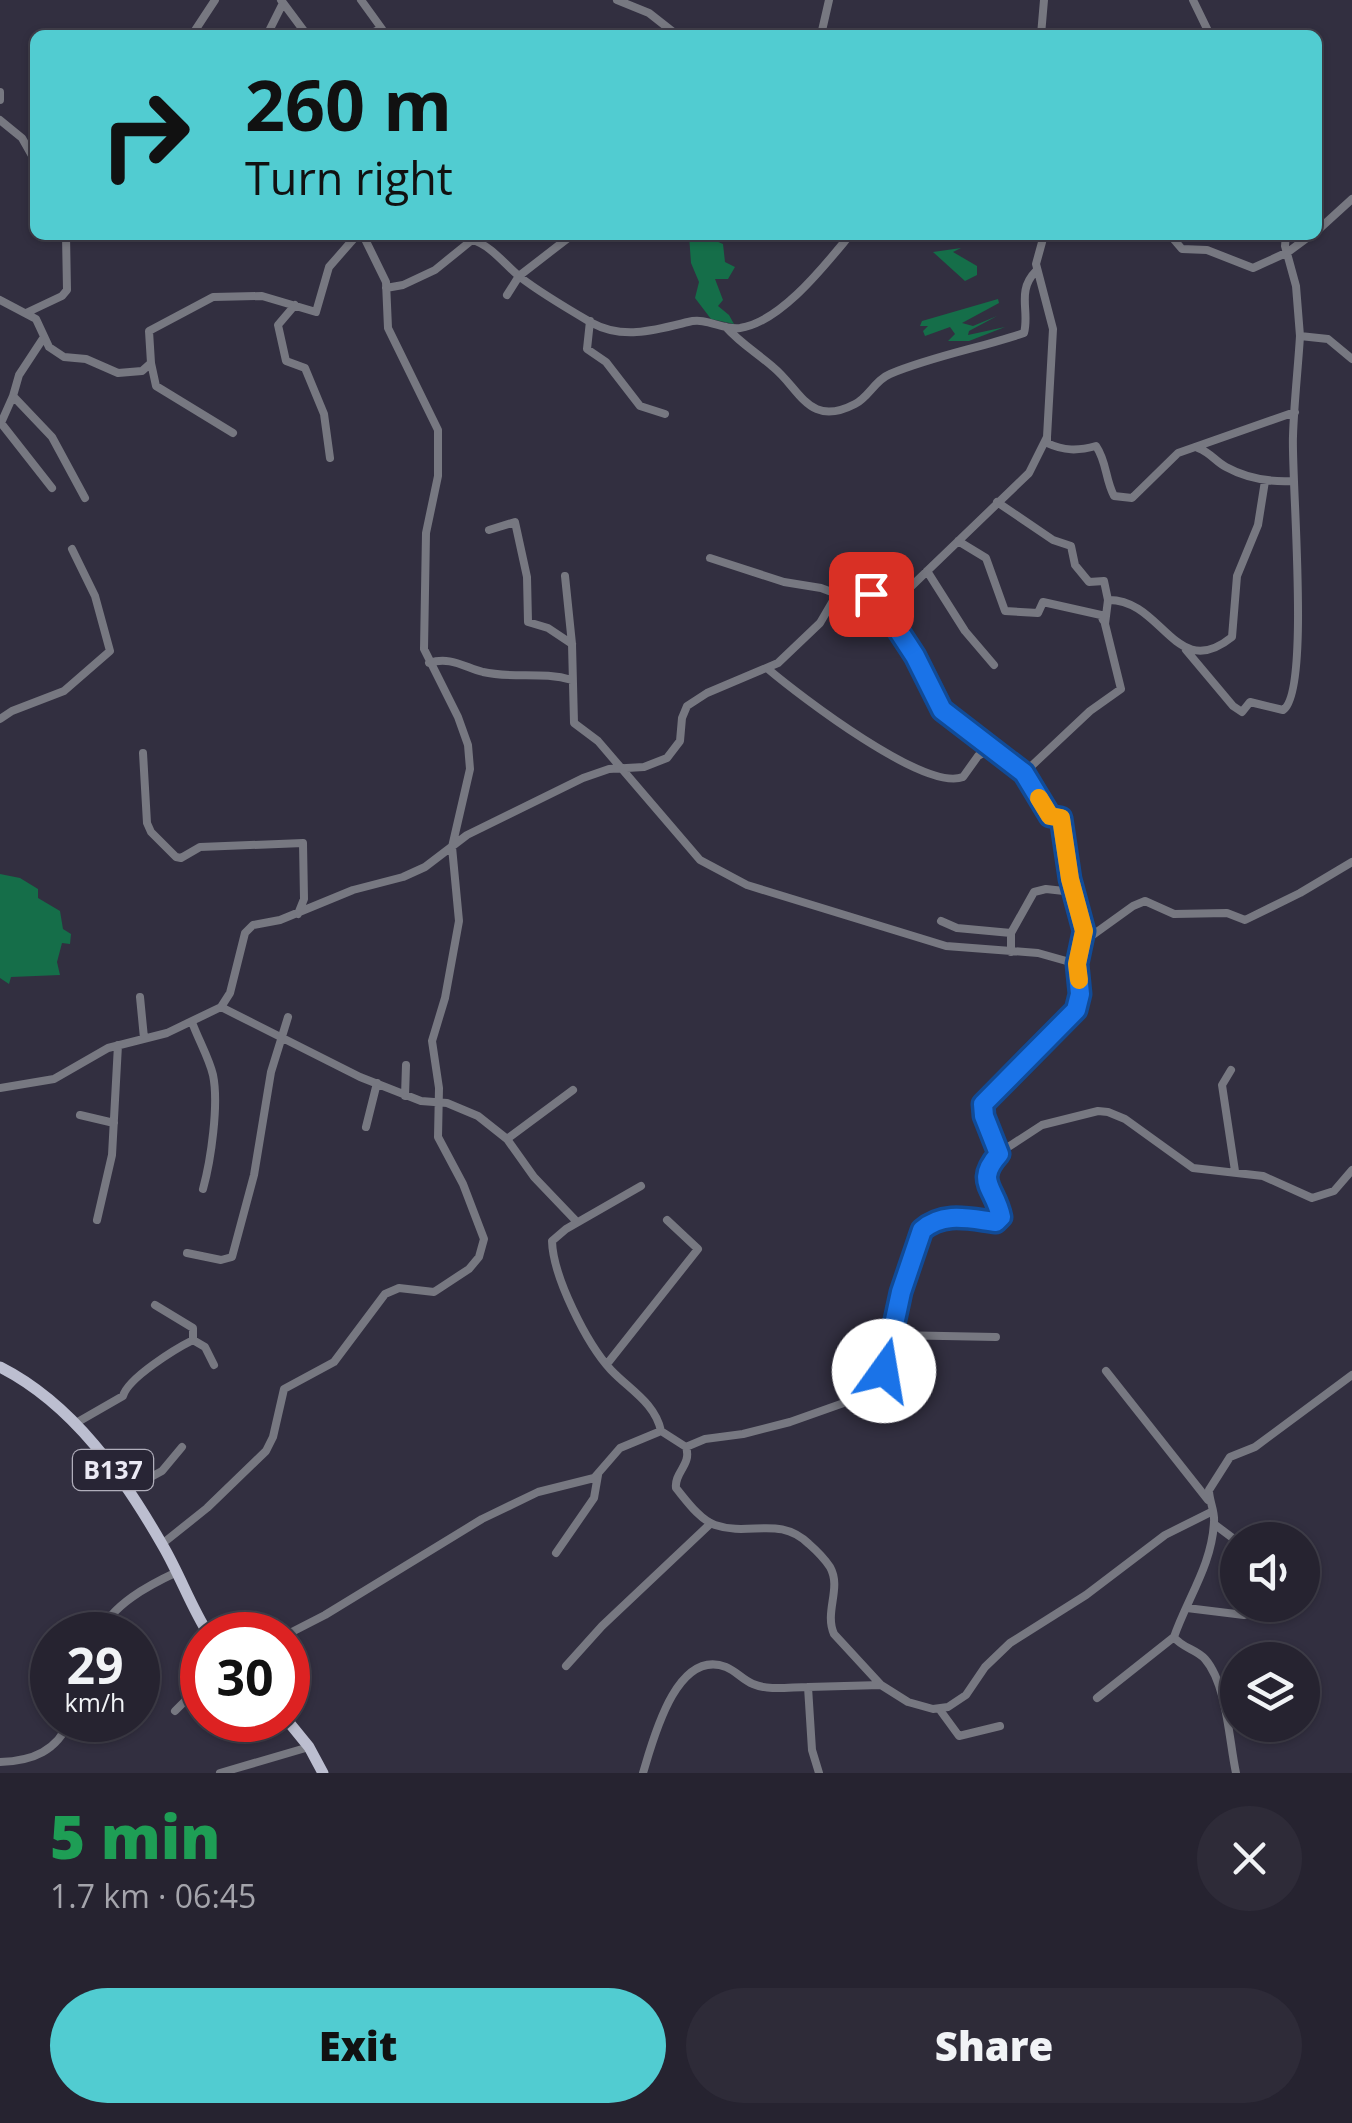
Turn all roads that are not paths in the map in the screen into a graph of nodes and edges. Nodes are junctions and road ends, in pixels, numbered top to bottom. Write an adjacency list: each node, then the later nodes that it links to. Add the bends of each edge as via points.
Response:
1 (215, 0): 8 (street)
2 (361, 0): 11 (street)
3 (617, 0): 12 (street)
4 (830, 0): 13 (street)
5 (1044, 0): 14 (street)
6 (1193, 0): 15 (street)
7 (282, 1): 9 (street); 10 (street)
8 (195, 30)
9 (269, 30)
10 (303, 30)
11 (384, 30)
12 (671, 30)
13 (823, 30)
14 (1041, 30)
15 (1208, 30)
16 (0, 92): 17 (street)
17 (0, 100)
18 (0, 120): 19 (street)
19 (30, 152)
20 (1352, 199): 21 (street)
21 (1322, 226)
22 (66, 240): 38 (street, via 67,290)
23 (359, 240): 37 (street, via 329,267 318,310)
24 (365, 240): 34 (street)
25 (566, 240): 33 (street)
26 (846, 240): 40 (street, via 775,312)
27 (1043, 240): 32 (street)
28 (1174, 240): 31 (street, via 1182,249 1207,250 1249,267)
29 (1287, 240): 31 (street)
30 (1304, 240): 31 (street)
31 (1288, 252): 41 (street)
32 (1036, 270): 40 (street, via 1022,299 1024,334 888,374 842,410 805,404); 50 (street, via 1053,329)
33 (519, 276): 34 (street, via 472,240 435,270); 35 (street); 39 (street)
34 (386, 288): 70 (street, via 388,328 440,441 424,560)
35 (507, 295)
36 (0, 300): 38 (street)
37 (295, 305): 44 (street, via 242,294 201,301 148,331); 52 (street, via 278,325 286,361 305,368 324,414)
38 (26, 313): 42 (street)
39 (590, 322): 40 (street, via 643,334 702,319); 48 (street, via 587,350 606,362 640,406)
40 (726, 327)
41 (1300, 336): 43 (street, via 1328,339); 47 (street)
42 (44, 337): 44 (street, via 64,357 118,373); 45 (street)
43 (1352, 359)
44 (152, 363): 49 (street, via 156,386)
45 (13, 396): 46 (street); 56 (street, via 52,438)
46 (4, 403): 55 (street, via 2,422)
47 (1295, 412): 51 (street); 54 (street)
48 (665, 414)
49 (233, 432)
50 (1047, 437): 51 (street, via 1059,448 1096,446 1114,496 1132,498 1176,455); 57 (street, via 1029,473)
51 (1198, 448): 53 (street)
52 (330, 458)
53 (1266, 481): 54 (street); 69 (street, via 1237,576 1232,637)
54 (1292, 481): 69 (street, via 1298,566 1290,706 1250,702 1242,712)
55 (52, 488)
56 (85, 498)
57 (996, 502): 59 (street); 65 (street, via 1070,545 1089,582 1104,580)
58 (489, 530): 68 (street, via 515,522 528,622)
59 (958, 541): 62 (street); 67 (street, via 986,558 1006,611 1038,613 1043,602 1101,615)
60 (72, 549): 74 (street, via 110,650 64,690)
61 (710, 558): 64 (street)
62 (927, 570): 66 (street); 71 (street)
63 (566, 576): 68 (street)
64 (837, 594): 66 (street, via 866,592); 72 (street, via 820,624)
65 (1108, 600): 67 (street); 69 (street, via 1142,613)
66 (883, 607): 75 (street, via 942,710)
67 (1105, 624): 78 (street, via 1120,689)
68 (572, 644): 73 (street)
69 (1186, 650)
70 (429, 664): 73 (street, via 448,660 488,673); 79 (street, via 468,745 470,769)
71 (994, 665)
72 (768, 669): 75 (street, via 852,732 944,780 964,777); 77 (street, via 687,706 680,741 667,758)
73 (572, 680): 77 (street, via 574,723)
74 (0, 719)
75 (990, 748): 78 (street)
76 (143, 753): 82 (street, via 147,823 176,858 200,847 303,842 305,887)
77 (619, 769): 79 (street, via 583,778); 86 (street, via 700,860 748,885 946,946)
78 (1024, 773): 81 (street, via 1050,816 1061,818)
79 (452, 846): 82 (street, via 403,877); 101 (street, via 460,908 432,1041)
80 (1352, 862): 85 (street, via 1244,920 1227,913 1174,914 1145,902)
81 (1072, 892): 84 (street, via 1036,890); 85 (street)
82 (298, 914): 89 (street, via 248,928)
83 (941, 921): 84 (street)
84 (1010, 933): 86 (street)
85 (1083, 942): 87 (street)
86 (1011, 952): 87 (street)
87 (1077, 964): 106 (street, via 1076,1010 983,1104)
88 (140, 997): 92 (street)
89 (221, 1006): 91 (street); 93 (street)
90 (288, 1018): 93 (street)
91 (192, 1022): 92 (street); 110 (street, via 213,1074)
92 (144, 1038): 94 (street)
93 (280, 1039): 97 (street); 114 (street, via 232,1257)
94 (118, 1045): 98 (street, via 54,1079); 103 (street)
95 (406, 1064): 100 (street)
96 (1232, 1070): 108 (street, via 1222,1085)
97 (377, 1084): 100 (street); 104 (street)
98 (0, 1088)
99 (573, 1090): 105 (street)
100 (405, 1096): 101 (street)
101 (437, 1102): 105 (street, via 478,1116); 134 (street, via 438,1137 482,1229 479,1257 434,1292 399,1288 385,1294 334,1362 285,1387 266,1450)
102 (80, 1115): 103 (street)
103 (114, 1124): 111 (street)
104 (366, 1127)
105 (507, 1139): 113 (street)
106 (999, 1154): 108 (street, via 1051,1121 1108,1112 1193,1168); 116 (street, via 986,1178 999,1220 954,1217 925,1226)
107 (1352, 1170): 108 (street, via 1334,1192 1316,1199)
108 (1235, 1171)
109 (641, 1186): 113 (street)
110 (203, 1188)
111 (96, 1220)
112 (667, 1220): 119 (street, via 697,1250)
113 (577, 1222): 119 (street, via 551,1246 574,1308)
114 (187, 1253)
115 (155, 1304): 118 (street, via 193,1328)
116 (892, 1335): 117 (street); 127 (street, via 882,1376 855,1399)
117 (996, 1337)
118 (193, 1340): 120 (street, via 206,1347); 124 (street, via 126,1387 123,1396)
119 (606, 1364): 125 (street, via 648,1404)
120 (214, 1366)
121 (0, 1367): 124 (main road, B137)
122 (1106, 1371): 130 (street)
123 (1352, 1375): 130 (street, via 1230,1457 1211,1486)
124 (76, 1422): 129 (main road, B137)
125 (661, 1431): 127 (street); 128 (street, via 616,1452)
126 (182, 1447): 129 (street, via 162,1470)
127 (686, 1447): 131 (street, via 676,1488)
128 (598, 1475): 135 (street, via 594,1498); 141 (street, via 538,1492 482,1519)
129 (127, 1490): 134 (main road, B137)
130 (1212, 1507): 132 (street); 148 (street, via 1010,1642 958,1703)
131 (710, 1524): 143 (street); 144 (street, via 798,1532 832,1571 834,1634)
132 (1214, 1524): 133 (street); 137 (street)
133 (1220, 1528)
134 (162, 1544): 136 (main road, B137)
135 (556, 1553)
136 (177, 1572): 138 (street); 139 (main road, B137)
137 (1188, 1608): 140 (street); 142 (street)
138 (114, 1612)
139 (197, 1612)
140 (1220, 1612)
141 (310, 1623)
142 (1174, 1637): 146 (street); 159 (street, via 1211,1667)
143 (566, 1666)
144 (881, 1685): 145 (street); 148 (street, via 908,1702)
145 (808, 1688): 157 (street, via 758,1686 724,1666 693,1670 657,1726); 158 (street)
146 (1098, 1698)
147 (180, 1706): 149 (street)
148 (940, 1710): 150 (street, via 959,1736)
149 (175, 1711)
150 (1000, 1726)
151 (56, 1742): 154 (street, via 22,1760)
152 (305, 1742): 153 (main road)
153 (309, 1747): 155 (street); 156 (main road)
154 (0, 1762)
155 (220, 1773)
156 (323, 1773)
157 (643, 1773)
158 (819, 1773)
159 (1236, 1773)

